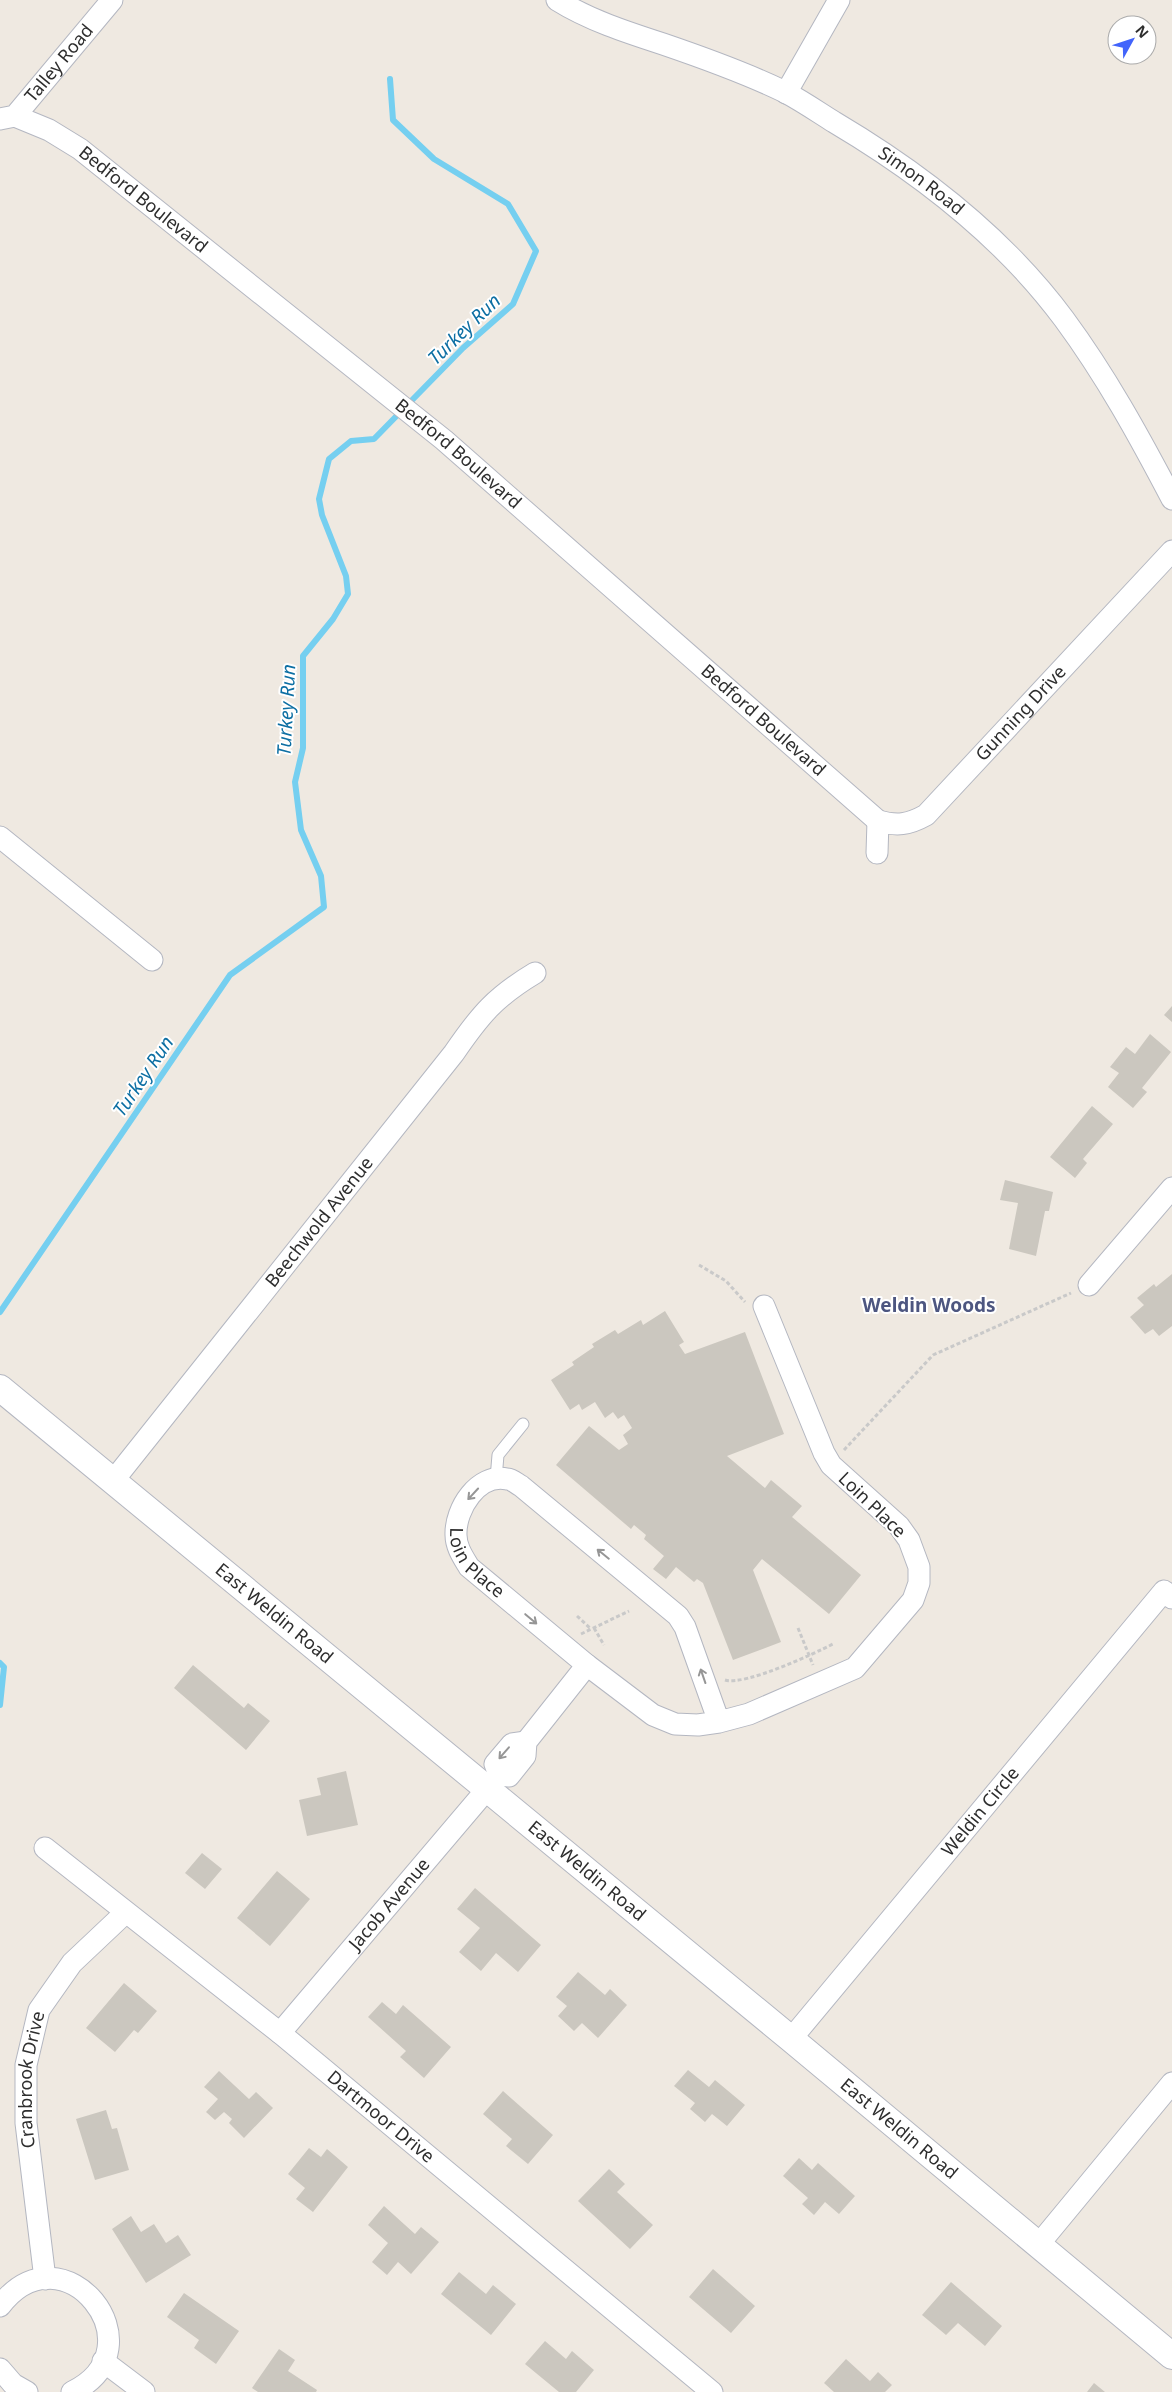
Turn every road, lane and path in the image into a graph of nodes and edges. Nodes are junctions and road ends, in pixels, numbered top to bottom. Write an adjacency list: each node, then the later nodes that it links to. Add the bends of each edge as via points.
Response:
1 (112, 0): 5 (street, Talley Road)
2 (556, 0): 4 (street, Simon Road, via 615,28 702,58)
3 (839, 0): 4 (street)
4 (786, 93): 6 (street, Simon Road, via 908,169 1015,261 1063,318 1100,371)
5 (8, 117): 8 (street, Bedford Boulevard, via 49,130 80,149 421,421)
6 (1172, 498)
7 (1172, 551): 8 (street, Gunning Drive, via 926,815 909,825)
8 (878, 821): 10 (street)
9 (0, 837): 11 (street)
10 (876, 853)
11 (152, 960)
12 (536, 973): 21 (street, Beechwold Avenue, via 480,1016 454,1053)
13 (1170, 1195): 15 (street)
14 (699, 1265): 16 (path, via 726,1281)
15 (1089, 1285): 19 (path, via 933,1355)
16 (756, 1306): 19 (street, Loin Place)
17 (0, 1388): 21 (street, East Weldin Road)
18 (524, 1424): 20 (lane, via 498,1456)
19 (830, 1465): 31 (street, Loin Place, via 899,1526 909,1540 920,1567 913,1600 855,1668 749,1714)
20 (496, 1479): 29 (street, Loin Place, one-way to 29, via 482,1484 462,1506 455,1537 459,1552 469,1567); 31 (street, one-way to 20, via 686,1627 678,1616 521,1486 509,1479)
21 (113, 1481): 32 (street, East Weldin Road)
22 (1172, 1598): 36 (street, Weldin Circle, via 1164,1591)
23 (629, 1611): 26 (path)
24 (577, 1616): 26 (path)
25 (798, 1628): 30 (path)
26 (592, 1629): 27 (path); 28 (path)
27 (574, 1638)
28 (604, 1645)
29 (587, 1665): 31 (street, Loin Place, via 660,1718 675,1724 698,1726); 32 (street, Jacob Avenue, via 526,1742 512,1744 495,1764)
30 (814, 1668)
31 (719, 1722)
32 (493, 1782): 35 (street, Jacob Avenue); 36 (street, East Weldin Road)
33 (45, 1848): 34 (street, Dartmoor Drive)
34 (125, 1913): 35 (street, Dartmoor Drive); 39 (street, Cranbrook Drive, via 72,1963 39,2010 26,2065 26,2123)
35 (280, 2033): 47 (street, Dartmoor Drive)
36 (792, 2039): 38 (street, East Weldin Road)
37 (1172, 2083): 38 (street)
38 (1039, 2244): 41 (street, East Weldin Road)
39 (45, 2279): 40 (street, via 18,2288); 42 (street, via 71,2283 83,2289 101,2309 108,2335)
40 (0, 2306)
41 (1172, 2356)
42 (104, 2361): 45 (street, via 91,2379); 46 (street)
43 (0, 2369): 44 (street, via 13,2384)
44 (27, 2392)
45 (72, 2392)
46 (144, 2392)
47 (712, 2392)

